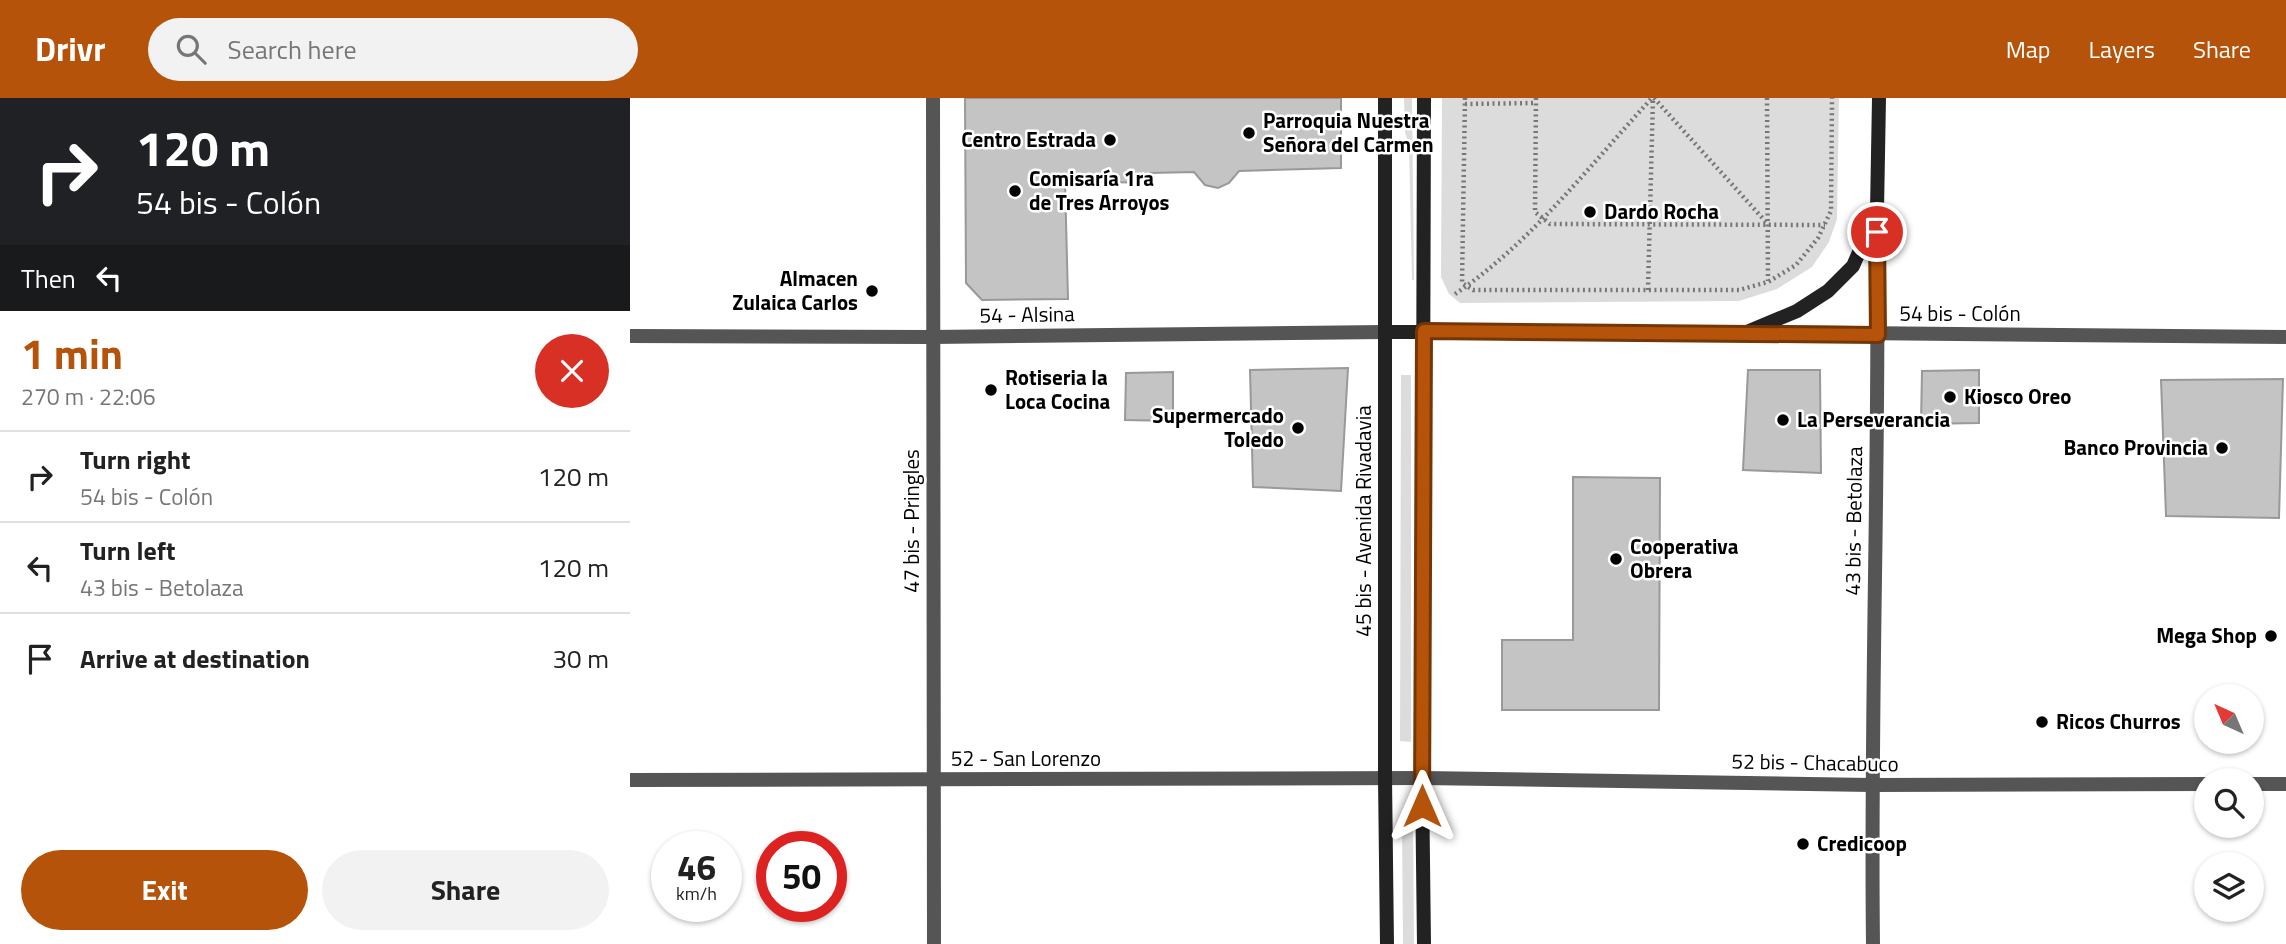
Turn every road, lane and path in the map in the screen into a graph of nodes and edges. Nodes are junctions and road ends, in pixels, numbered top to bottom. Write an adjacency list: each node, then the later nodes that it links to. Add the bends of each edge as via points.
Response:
1 (933, 98): 24 (street, 47 bis - Pringles)
2 (1385, 98): 20 (main road, 45 bis - Avenida Rivadavia)
3 (1424, 98): 19 (main road)
4 (1653, 98): 11 (path); 12 (path); 13 (path)
5 (1767, 98): 13 (path)
6 (1832, 98): 14 (path, via 1831,211)
7 (1879, 98): 10 (main road, 43 bis - Betolaza)
8 (1536, 100): 9 (path); 11 (path, via 1535,212)
9 (1465, 101): 16 (path, via 1462,283)
10 (1877, 211): 21 (main road, via 1853,266 1830,289 1797,311); 23 (street, 43 bis - Betolaza)
11 (1542, 217): 12 (path, via 1550,224); 16 (path)
12 (1648, 224): 13 (path); 17 (path)
13 (1767, 224): 14 (path); 15 (path)
14 (1825, 225): 15 (path, via 1796,265)
15 (1768, 282): 17 (path, via 1739,290)
16 (1467, 286): 17 (path, via 1473,290); 18 (path)
17 (1648, 290)
18 (1455, 294)
19 (1424, 331): 20 (main road, 54 - Alsina); 21 (main road, 54 bis - Colón); 27 (main road)
20 (1385, 332): 24 (street, 54 - Alsina); 26 (main road, 45 bis - Avenida Rivadavia)
21 (1746, 332): 23 (street, 54 bis - Colón)
22 (630, 335): 24 (street, 54 - Alsina)
23 (1878, 335): 25 (street, 54 bis - Colón); 33 (street, 43 bis - Betolaza)
24 (932, 337): 29 (street, 47 bis - Pringles)
25 (2286, 337)
26 (1385, 778): 27 (street, 52 - San Lorenzo); 29 (street, 52 - San Lorenzo); 35 (main road, 45 bis - Avenida Rivadavia)
27 (1422, 778): 33 (street, 52 bis - Chacabuco); 36 (main road)
28 (630, 780): 29 (street, 52 - San Lorenzo)
29 (935, 781): 34 (street, 47 bis - Pringles)
30 (2194, 784): 33 (street, 52 bis - Chacabuco)
31 (2264, 784): 32 (street)
32 (2286, 784)
33 (1871, 785): 37 (street, 43 bis - Betolaza)
34 (934, 944)
35 (1387, 944)
36 (1424, 944)
37 (1873, 944)

